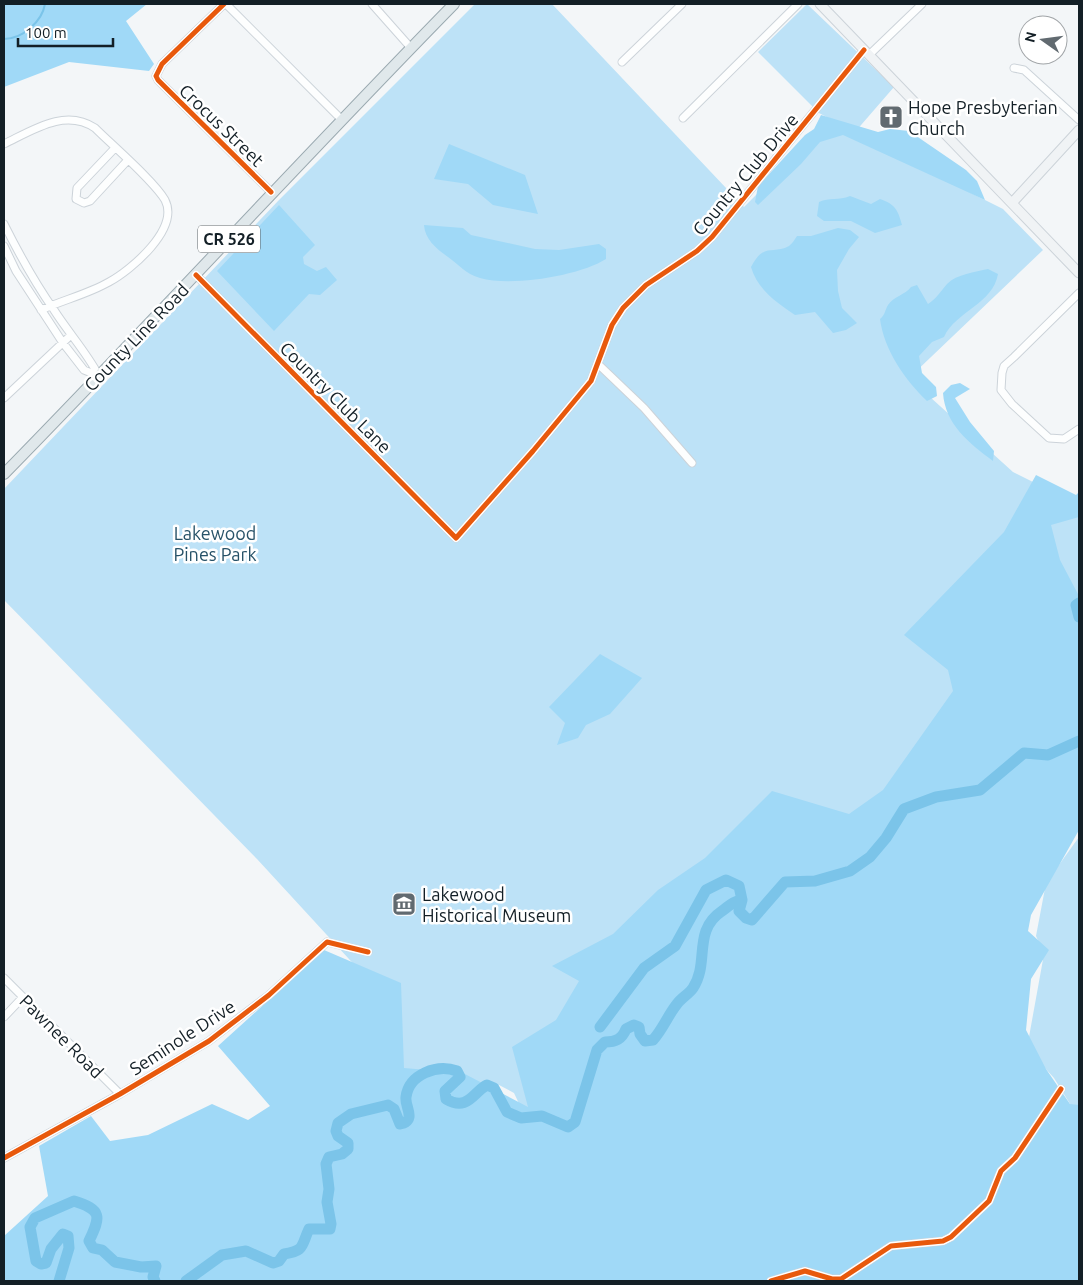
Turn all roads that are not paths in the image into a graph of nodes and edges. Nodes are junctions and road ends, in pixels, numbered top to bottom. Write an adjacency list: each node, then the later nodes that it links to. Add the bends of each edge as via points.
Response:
1 (225, 4): 13 (street); 19 (street, Crocus Street, via 162,64 156,76)
2 (372, 4): 8 (street)
3 (454, 4): 8 (main road, County Line Road / CR 526)
4 (682, 4): 10 (street)
5 (798, 4): 12 (street)
6 (820, 4): 9 (main road)
7 (922, 4): 9 (street, Country Club Drive)
8 (410, 48): 13 (main road, County Line Road / CR 526)
9 (867, 52): 20 (main road); 30 (street, Country Club Drive, via 712,237 646,285 623,308 612,325)
10 (622, 62)
11 (1014, 68): 14 (street, via 1024,70)
12 (683, 118)
13 (341, 119): 19 (main road, County Line Road / CR 526)
14 (1079, 120)
15 (1079, 130): 20 (main road)
16 (4, 144): 17 (street, via 68,119 85,122)
17 (115, 148): 18 (street); 18 (street, via 78,188 76,199 84,203 90,201)
18 (127, 161): 26 (street, via 164,199 168,218 164,228 124,273 95,289)
19 (271, 192): 24 (main road, County Line Road / CR 526)
20 (1012, 203): 23 (main road)
21 (4, 224): 26 (street, via 29,274)
22 (4, 246): 27 (street)
23 (1079, 273)
24 (196, 275): 31 (main road, County Line Road / CR 526); 36 (street, Country Club Lane)
25 (1079, 293): 33 (street, via 1004,366 1001,390 1049,438 1064,439)
26 (50, 306): 27 (street); 28 (street)
27 (41, 310): 29 (street)
28 (71, 335): 29 (street); 31 (street)
29 (63, 343): 31 (street, via 84,370); 32 (street)
30 (598, 364): 34 (street, via 644,408); 36 (street, Country Club Drive, via 591,381)
31 (99, 376): 35 (main road, County Line Road / CR 526)
32 (4, 396)
33 (1079, 428)
34 (692, 463)
35 (4, 474)
36 (456, 538)
37 (368, 952): 42 (street, Seminole Drive, via 328,942 269,995 208,1041)
38 (4, 978): 39 (street, Pawnee Road)
39 (23, 997): 40 (street); 42 (street, Pawnee Road)
40 (4, 1017)
41 (1061, 1089): 44 (street, via 1015,1158 1002,1171 989,1201 948,1240 891,1246 841,1279 808,1271)
42 (120, 1094): 43 (street, Seminole Drive)
43 (4, 1158)
44 (771, 1281)

